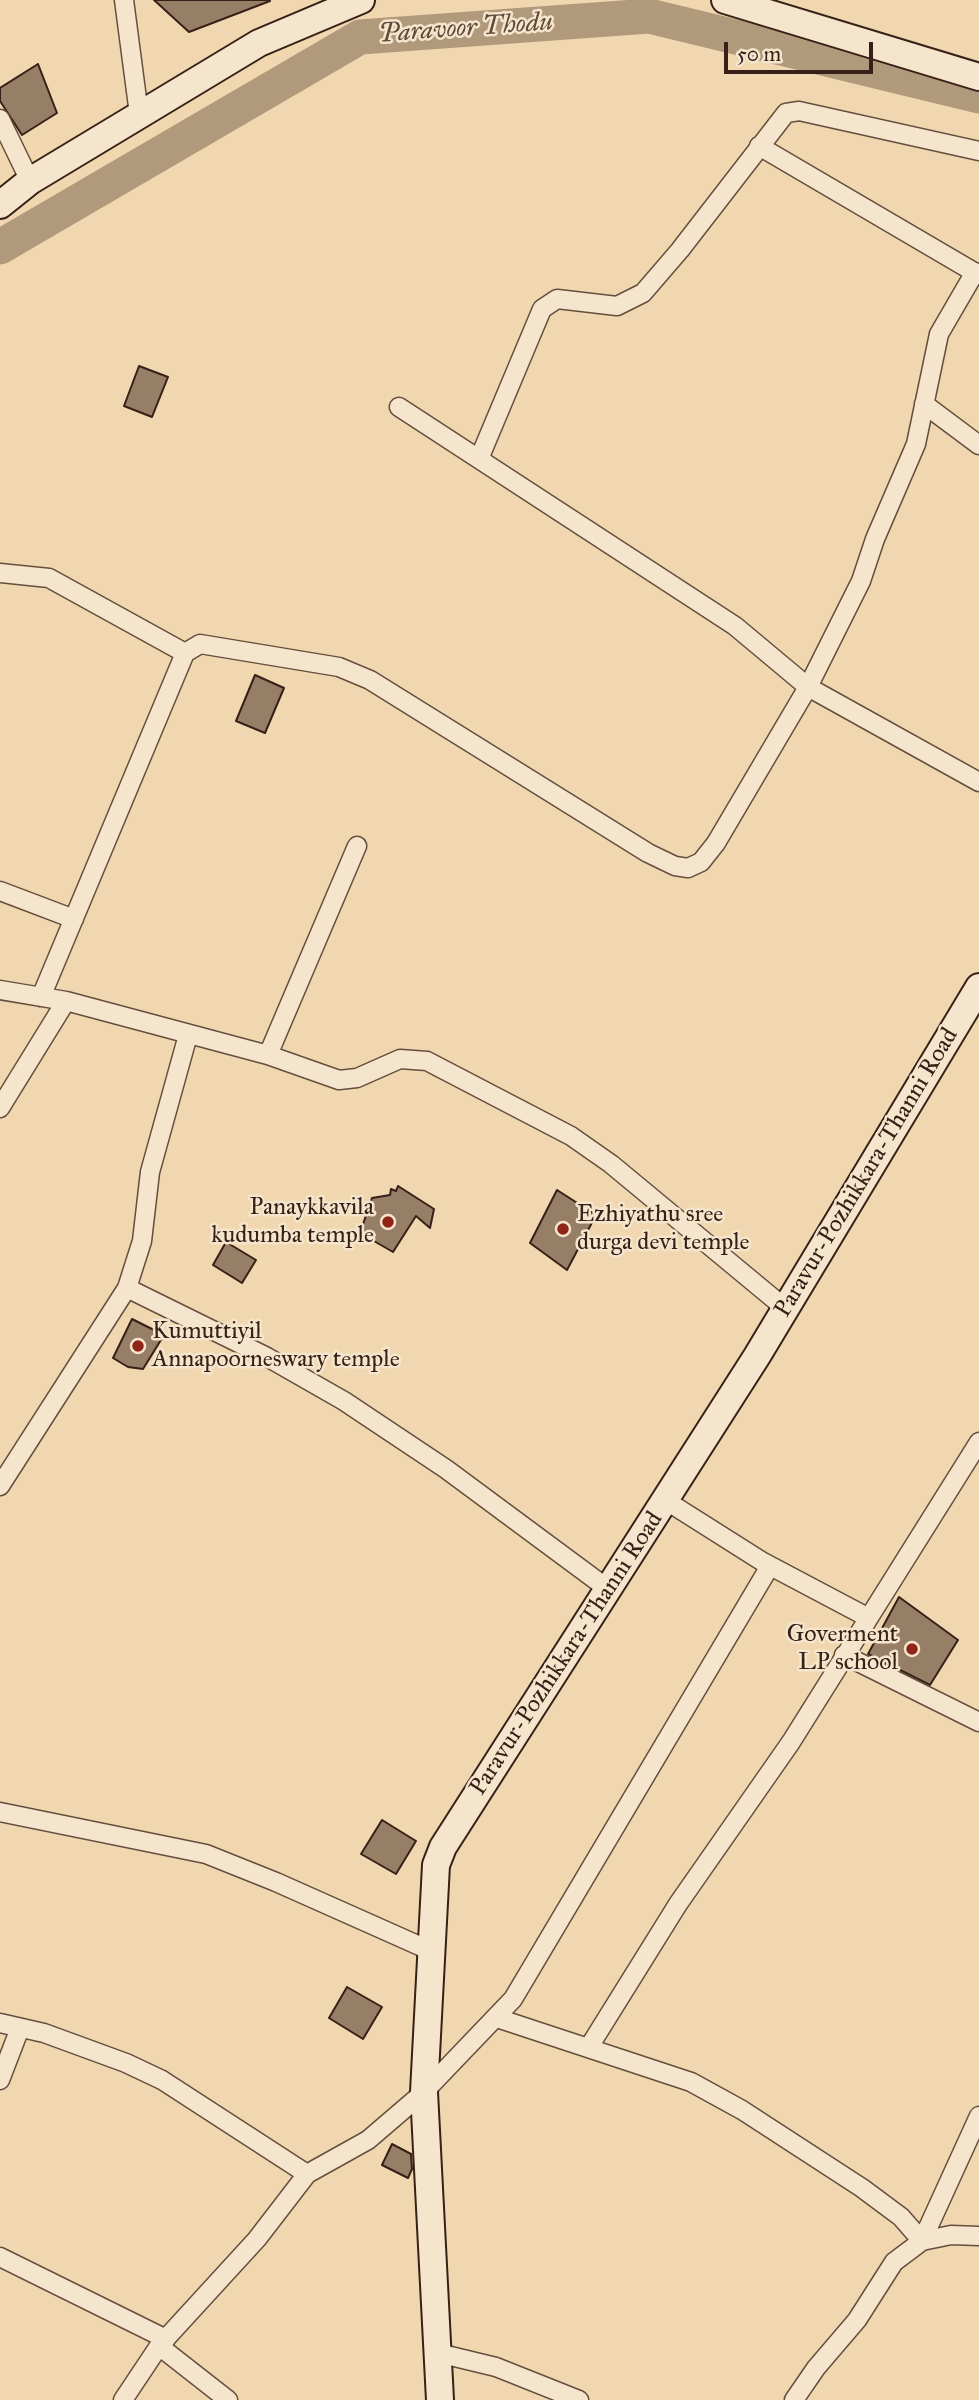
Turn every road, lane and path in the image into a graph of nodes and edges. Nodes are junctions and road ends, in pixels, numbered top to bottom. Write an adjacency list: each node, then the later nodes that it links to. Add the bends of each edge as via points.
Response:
1 (124, 0): 5 (street)
2 (361, 0): 5 (main road, via 259,43)
3 (725, 0): 4 (main road)
4 (979, 76)
5 (139, 114): 9 (main road)
6 (0, 119): 9 (street)
7 (759, 146): 8 (street, via 786,113 799,111); 11 (street); 15 (street, via 643,292 617,306 548,302 535,322)
8 (979, 151)
9 (30, 181): 10 (main road)
10 (0, 205)
11 (977, 274): 12 (street, via 939,334)
12 (924, 404): 14 (street); 18 (street, via 916,444 861,581)
13 (399, 407): 15 (street)
14 (979, 445)
15 (479, 459): 18 (street, via 735,626)
16 (0, 573): 17 (street, via 49,578)
17 (184, 653): 18 (street, via 200,644 310,660 349,671 649,853 688,868 701,862 716,844); 22 (street)
18 (808, 687): 19 (street)
19 (979, 782)
20 (357, 846): 28 (street)
21 (0, 891): 22 (street)
22 (74, 919): 25 (street)
23 (979, 987): 31 (main road, Paravur-Pozhikkara-Thanni Road)
24 (0, 990): 25 (street)
25 (41, 997): 26 (street)
26 (66, 1001): 27 (street); 29 (street)
27 (188, 1035): 28 (street); 30 (street, via 150,1172 142,1241)
28 (268, 1055): 31 (street, via 339,1080 356,1078 400,1059 428,1061 451,1071 570,1136 611,1164)
29 (0, 1108)
30 (127, 1288): 33 (street); 36 (street, via 344,1401 446,1469)
31 (786, 1308): 34 (main road, Paravur-Pozhikkara-Thanni Road)
32 (979, 1442): 37 (street)
33 (0, 1486)
34 (665, 1500): 35 (street); 36 (main road, Paravur-Pozhikkara-Thanni Road)
35 (770, 1566): 37 (street); 42 (street, via 513,2000)
36 (608, 1589): 41 (main road, Paravur-Pozhikkara-Thanni Road, via 443,1847 434,1880)
37 (867, 1617): 38 (street)
38 (844, 1655): 39 (street); 45 (street)
39 (979, 1722)
40 (0, 1812): 41 (street, via 206,1854)
41 (431, 1951): 47 (main road, Paravur-Pozhikkara-Thanni Road)
42 (497, 2018): 45 (street); 47 (street)
43 (0, 2023): 44 (street)
44 (20, 2028): 46 (street); 49 (street, via 127,2063 162,2080)
45 (589, 2047): 51 (street, via 691,2082 742,2110 862,2188 901,2217)
46 (0, 2080)
47 (424, 2092): 49 (street, via 368,2140); 54 (main road, Paravur-Pozhikkara-Thanni Road)
48 (979, 2116): 51 (street)
49 (307, 2174): 53 (street, via 257,2239)
50 (979, 2236): 51 (street)
51 (922, 2241): 59 (street, via 894,2262 857,2320)
52 (0, 2257): 53 (street)
53 (162, 2343): 55 (street); 56 (street)
54 (438, 2353): 57 (main road, Paravur-Pozhikkara-Thanni Road); 58 (street, via 496,2367)
55 (123, 2400)
56 (228, 2400)
57 (440, 2400)
58 (579, 2400)
59 (794, 2400)

